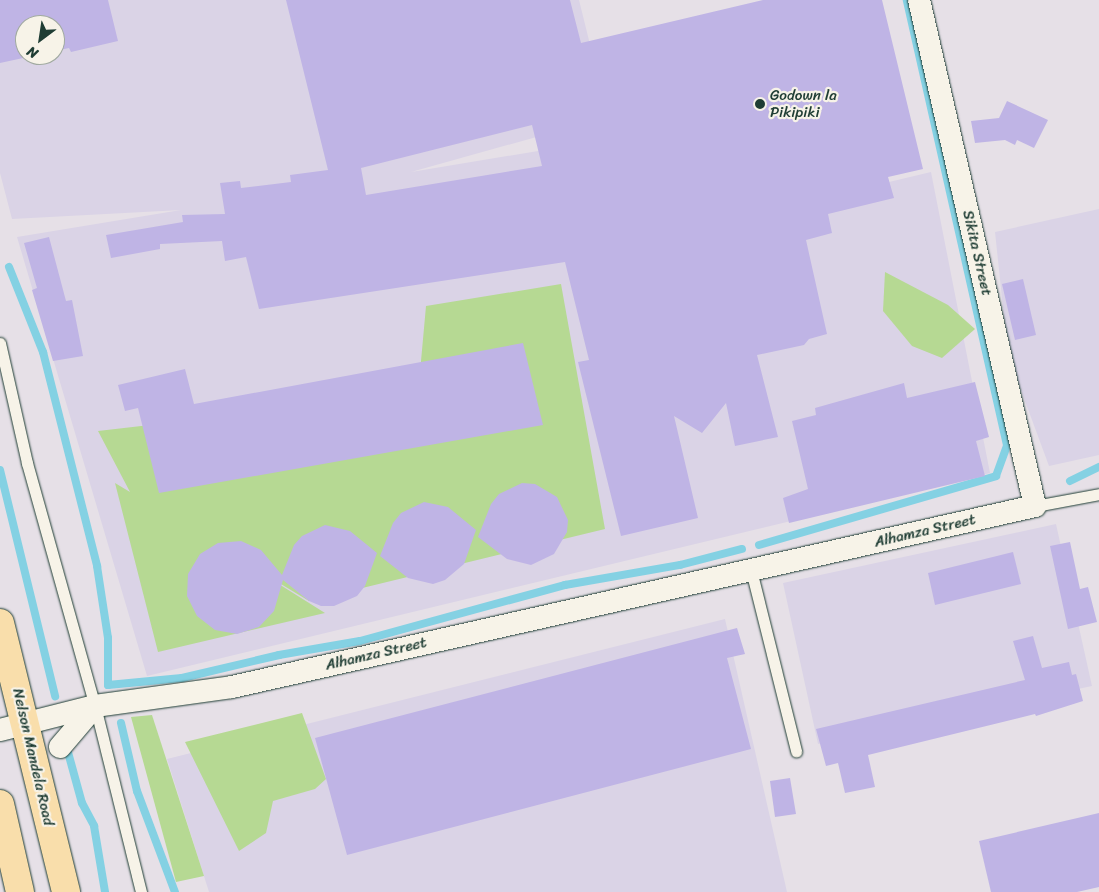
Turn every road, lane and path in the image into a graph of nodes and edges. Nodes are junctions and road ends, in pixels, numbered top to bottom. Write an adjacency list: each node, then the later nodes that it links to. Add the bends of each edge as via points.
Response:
1 (919, 0): 4 (street, Sikita Street)
2 (0, 343): 7 (lane, via 27,463)
3 (1099, 494): 4 (lane, Alhamza Street)
4 (1035, 506): 5 (street, Alhamza Street)
5 (751, 570): 7 (street, Alhamza Street, via 232,687); 10 (lane)
6 (0, 623): 8 (main road, Nelson Mandela Road)
7 (95, 706): 8 (street, Alhamza Street); 9 (street); 14 (lane)
8 (13, 727): 13 (main road, Nelson Mandela Road)
9 (60, 747)
10 (796, 751)
11 (0, 804): 12 (main road)
12 (20, 892)
13 (66, 892)
14 (141, 892)

